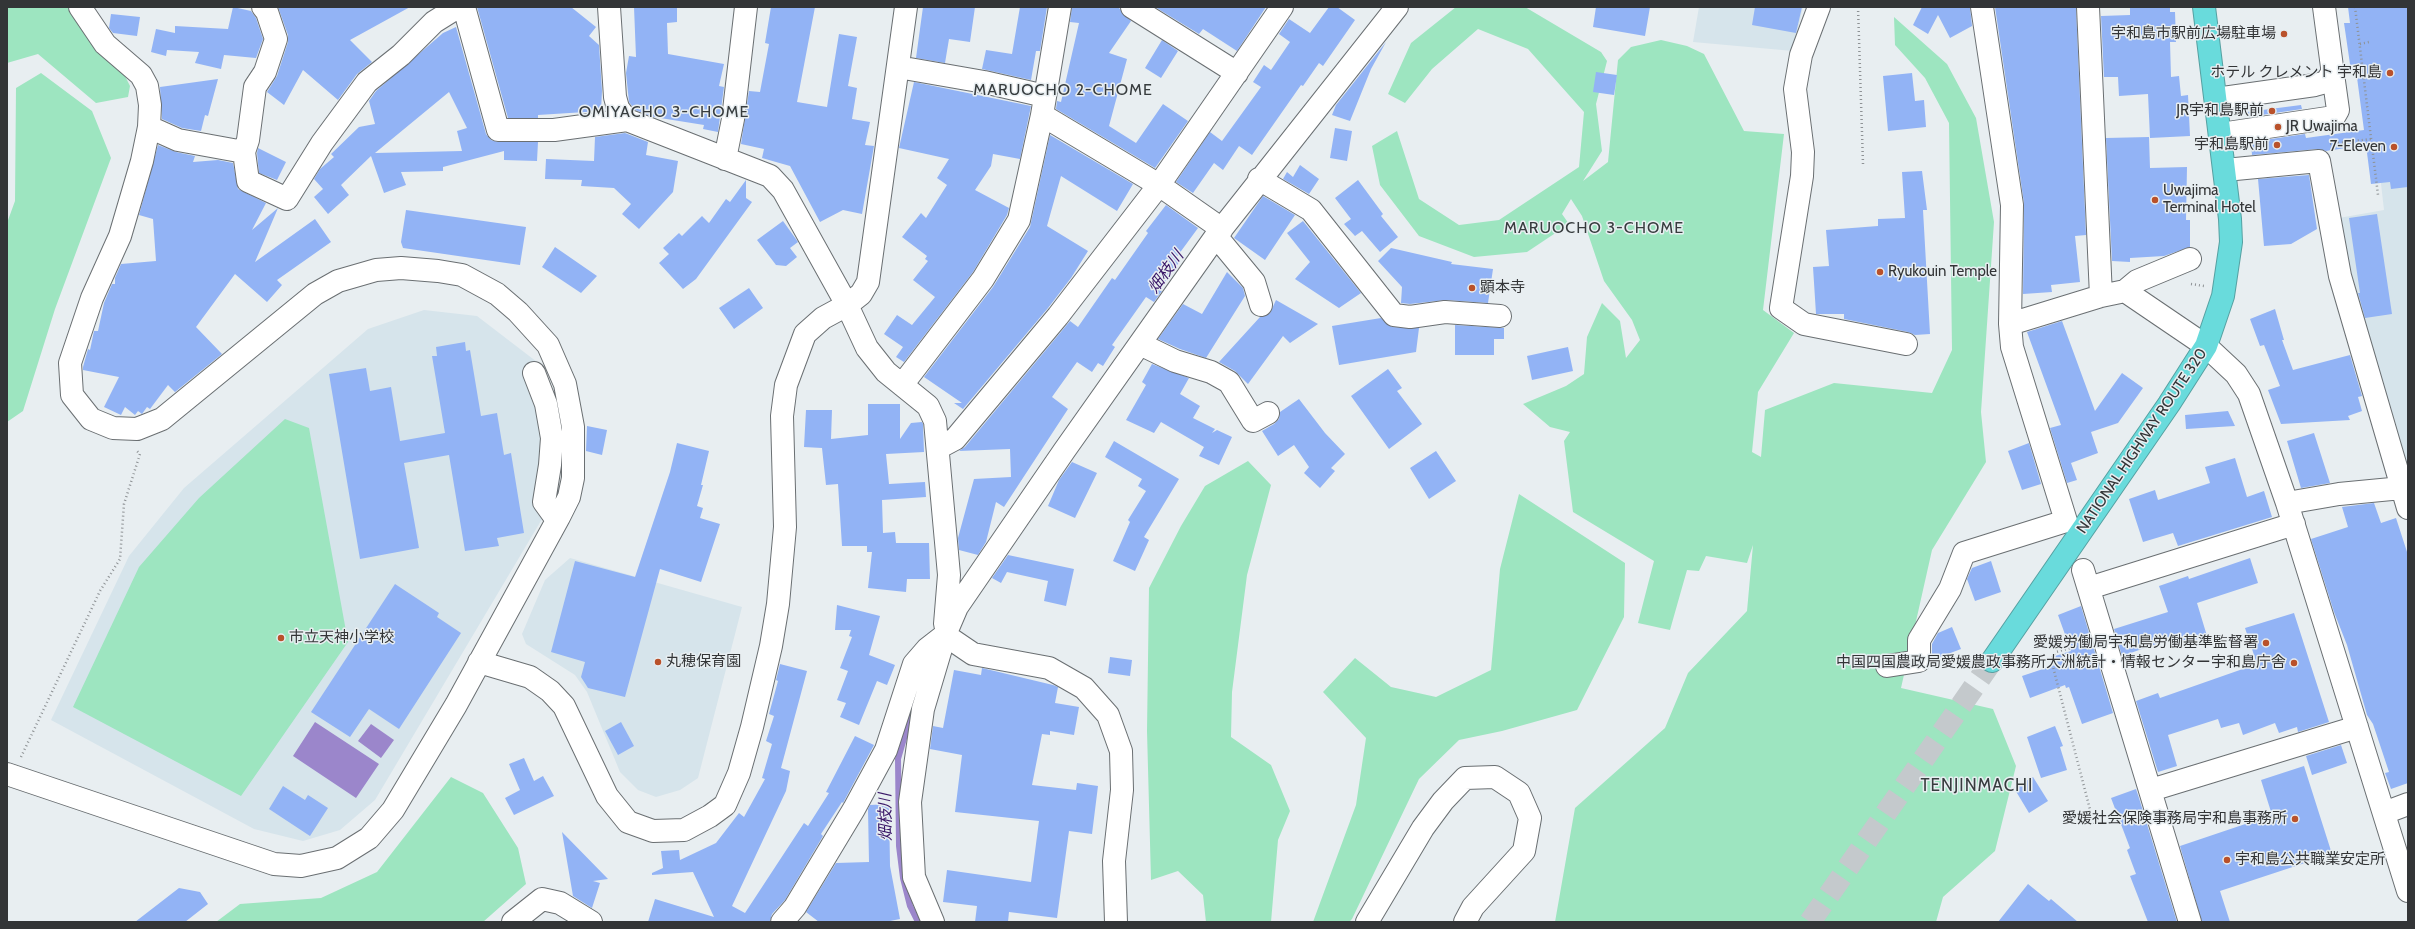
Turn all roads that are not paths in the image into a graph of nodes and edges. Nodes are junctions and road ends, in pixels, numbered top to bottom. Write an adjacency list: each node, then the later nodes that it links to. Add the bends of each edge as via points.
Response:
1 (80, 7): 23 (street, via 105,44 141,74 147,86 150,105)
2 (263, 7): 25 (street, via 276,39 265,72 255,87)
3 (458, 7): 25 (street, via 434,22 401,55 366,82 322,143 287,199 248,181)
4 (464, 7): 22 (street, via 498,130 554,130)
5 (609, 7): 22 (street, via 616,98 618,108)
6 (746, 7): 26 (street, via 733,119)
7 (906, 7): 17 (street)
8 (1060, 7): 21 (street)
9 (1282, 7): 19 (street)
10 (1397, 7): 28 (street)
11 (1819, 7): 39 (street, via 1801,55 1795,89 1803,152 1802,176 1781,308 1804,324)
12 (1982, 7): 37 (street, via 2012,205)
13 (2088, 7): 33 (street)
14 (2204, 7): 20 (highway, NATIONAL HIGHWAY ROUTE 320)
15 (2324, 7): 18 (street)
16 (1138, 9): 19 (street)
17 (898, 67): 21 (street, via 984,82); 34 (street, via 868,282 861,294)
18 (2332, 67): 20 (street, via 2330,78 2321,84); 24 (street, via 2338,110 2334,117)
19 (1237, 73): 29 (street)
20 (2216, 99): 24 (highway, NATIONAL HIGHWAY ROUTE 320)
21 (1044, 105): 29 (street); 42 (street, via 1019,220 983,279)
22 (627, 120): 26 (street)
23 (149, 127): 25 (street, via 178,140); 48 (street, via 120,236 92,298 70,363 72,395 91,419 113,428 137,429 162,419 314,294 338,281 376,270 400,268 462,275 497,294 518,312 548,345 565,384 573,427 573,478 569,497)
24 (2221, 134): 27 (highway, NATIONAL HIGHWAY ROUTE 320)
25 (244, 152)
26 (725, 159): 34 (street, via 770,176 783,190)
27 (2225, 170): 40 (highway, NATIONAL HIGHWAY ROUTE 320, via 2230,227 2228,269 2223,296); 45 (street, via 2319,161 2340,276)
28 (1259, 179): 30 (street); 36 (street, via 1311,210 1394,314 1410,317 1445,312)
29 (1159, 185): 30 (street); 44 (street, via 1058,316 955,440)
30 (1216, 228): 35 (street, via 1254,282); 38 (street)
31 (2190, 260): 32 (street, via 2137,281)
32 (2125, 291): 33 (street); 40 (street)
33 (2101, 296): 37 (street)
34 (847, 305): 42 (street, via 867,348 886,372); 52 (street, via 823,318 805,334 786,385 782,416 785,527 778,604 752,727 739,773 725,805 684,830 653,832 628,822 607,796 564,706 550,691 530,677)
35 (1261, 306)
36 (1500, 316)
37 (2010, 324): 53 (street, via 2012,347 2066,521 1964,553 1950,589 1918,640 1919,662)
38 (1140, 344): 43 (street, via 1175,361 1211,372 1229,382 1253,421); 50 (street, via 973,581 957,607)
39 (1906, 344)
40 (2206, 346): 46 (street, via 2236,374 2249,394); 51 (highway, NATIONAL HIGHWAY ROUTE 320)
41 (534, 373): 48 (street, via 546,404 552,438 544,502)
42 (902, 385): 44 (street, via 928,406 935,421)
43 (1268, 413)
44 (938, 448): 50 (street, via 949,575)
45 (2402, 488): 46 (street, via 2339,494); 47 (street)
46 (2287, 504): 49 (street)
47 (2408, 508)
48 (557, 520): 52 (street)
49 (2294, 524): 54 (street); 56 (street, via 2086,579)
50 (945, 635): 62 (street, via 927,649 914,664 886,750 795,907); 63 (street, via 923,709 910,802 914,877); 64 (street, via 973,654 1049,668 1084,688 1108,715 1121,751 1122,790 1114,861)
51 (1992, 661)
52 (479, 662): 55 (street, via 393,810 369,838 337,858 301,866 274,864)
53 (1887, 666)
54 (2357, 727): 56 (street); 58 (street)
55 (13, 767)
56 (2151, 790): 67 (street)
57 (2408, 804): 58 (street)
58 (2384, 813): 59 (street)
59 (2408, 891)
60 (513, 922): 61 (street, via 542,899 560,903)
61 (591, 922)
62 (782, 922)
63 (933, 922)
64 (1116, 922)
65 (1367, 922): 66 (street, via 1423,828 1443,802 1465,778 1495,777 1519,793 1530,818 1524,851 1473,907)
66 (1465, 922)
67 (2190, 922)

